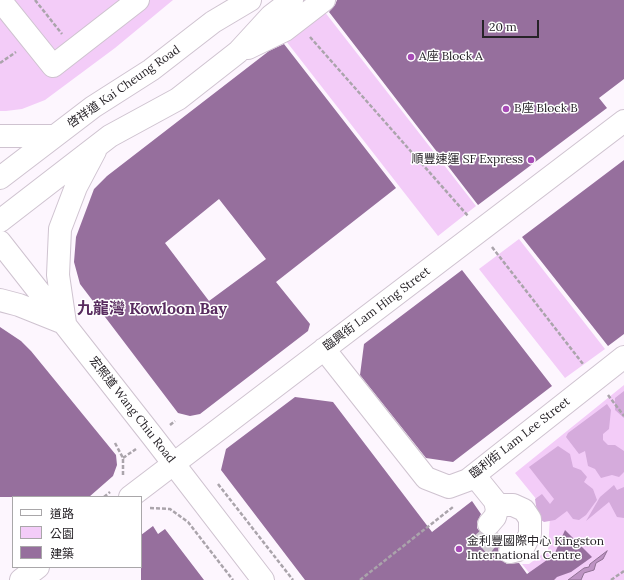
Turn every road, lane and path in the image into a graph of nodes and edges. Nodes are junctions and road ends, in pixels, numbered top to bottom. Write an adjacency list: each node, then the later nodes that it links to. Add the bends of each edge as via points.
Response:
1 (0, 0): 10 (main road, via 53,66)
2 (35, 0): 10 (path)
3 (138, 0): 10 (main road)
4 (231, 0): 8 (main road)
5 (250, 0): 8 (main road, 啓祥道 Kai Cheung Road)
6 (292, 0): 11 (main road, via 271,16)
7 (324, 0): 11 (main road, via 285,30)
8 (213, 22): 16 (main road, 啓祥道 Kai Cheung Road, via 152,70 93,107)
9 (306, 32): 19 (path)
10 (74, 49)
11 (238, 52): 17 (main road, via 178,99)
12 (14, 54): 13 (path)
13 (0, 63)
14 (624, 121): 25 (main road, 臨興街 Lam Hing Street)
15 (0, 136): 16 (main road)
16 (54, 136): 18 (main road, 啓祥道 Kai Cheung Road)
17 (100, 143): 20 (main road); 24 (main road, via 76,187 60,229 58,275)
18 (0, 178)
19 (469, 217)
20 (0, 221)
21 (0, 242): 24 (main road, 宏照道 Wang Chiu Road)
22 (491, 246): 27 (path)
23 (0, 300): 24 (main road)
24 (65, 323): 31 (main road, 宏照道 Wang Chiu Road)
25 (324, 349): 31 (main road, 臨興街 Lam Hing Street); 32 (main road, 臨利街 Lam Lee Street, via 426,478 449,487 468,480)
26 (624, 357): 32 (main road, 臨利街 Lam Lee Street)
27 (588, 370)
28 (607, 394): 29 (path)
29 (624, 416)
30 (115, 443): 34 (path, via 123,458)
31 (174, 464): 34 (main road, 臨興街 Lam Hing Street); 42 (main road, 宏照道 Wang Chiu Road)
32 (478, 480): 37 (main road, via 495,501 492,515 513,505 524,510 530,519 530,534 524,546); 44 (path)
33 (218, 484): 43 (path)
34 (122, 489): 35 (path)
35 (106, 496)
36 (152, 508): 41 (path, via 170,509 188,522)
37 (510, 552)
38 (37, 568): 40 (main road)
39 (624, 571): 45 (path)
40 (21, 580)
41 (233, 580)
42 (263, 580)
43 (293, 580)
44 (360, 580)
45 (611, 580)

